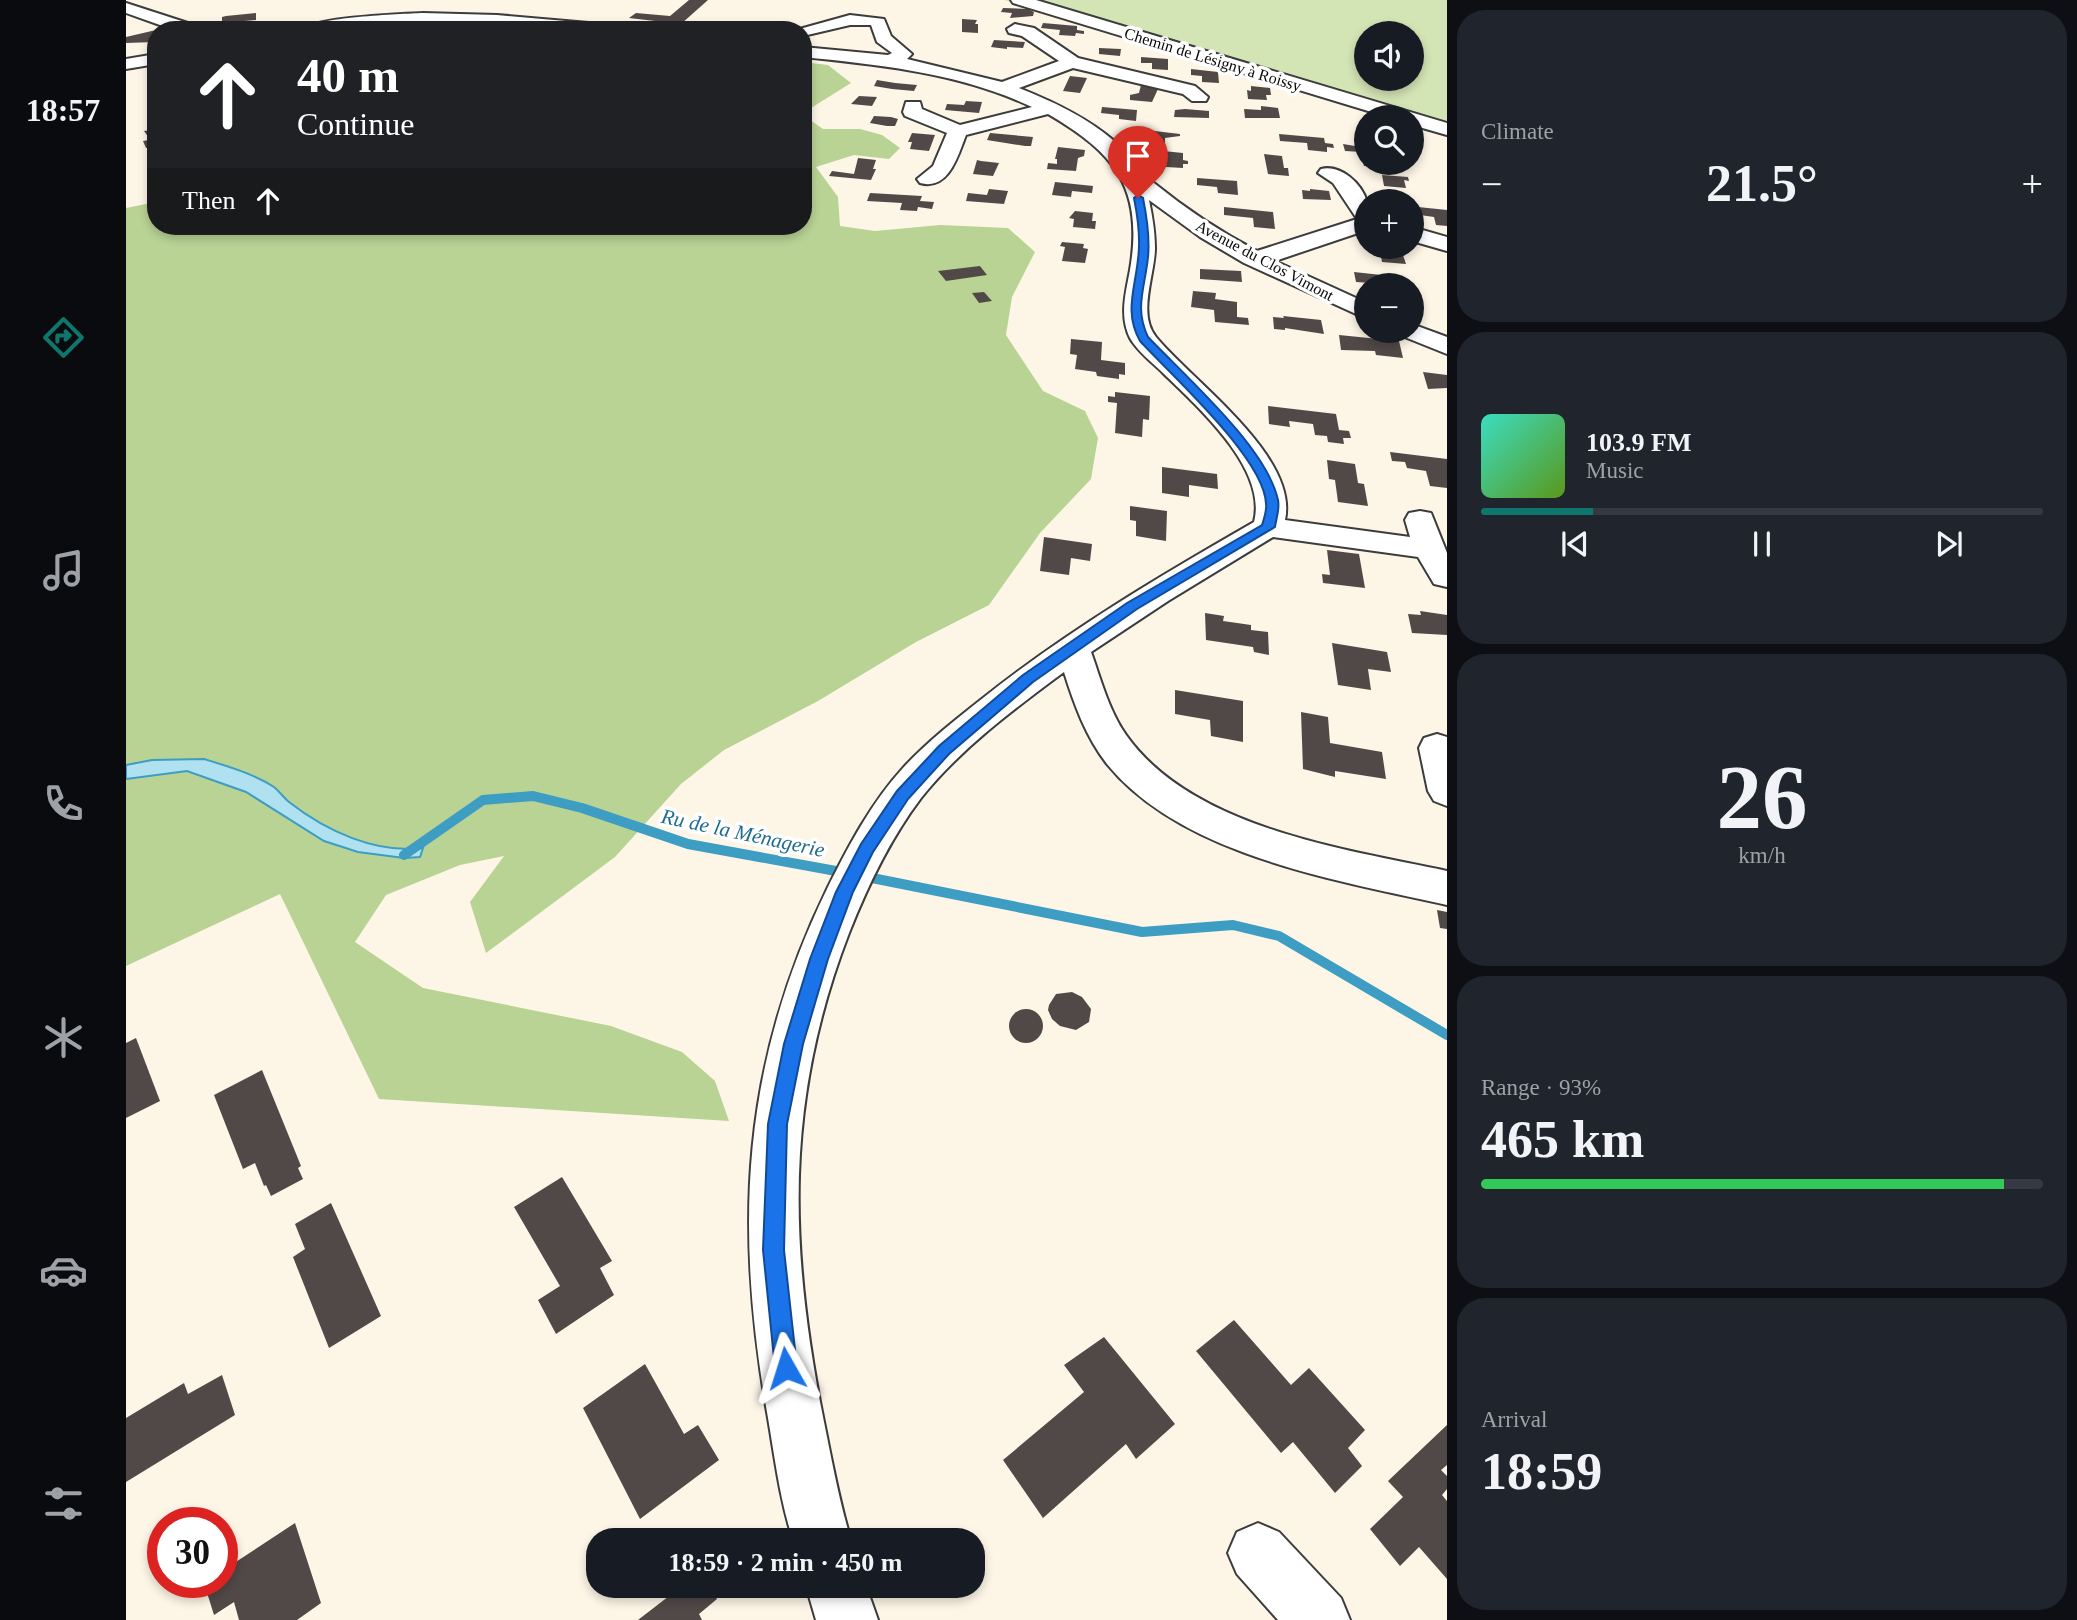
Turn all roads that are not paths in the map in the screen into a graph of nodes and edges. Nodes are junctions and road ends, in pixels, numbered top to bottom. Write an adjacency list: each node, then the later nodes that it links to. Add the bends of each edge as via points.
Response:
1 (1019, 0): 14 (street, Chemin de Lésigny à Roissy)
2 (126, 8): 4 (street)
3 (431, 8): 5 (street); 6 (street)
4 (164, 21)
5 (381, 21)
6 (526, 21)
7 (812, 29): 10 (street, via 853,18 878,22)
8 (1015, 29): 11 (street, via 1028,32)
9 (812, 53): 10 (street, Avenue du Clos Vimont)
10 (897, 58): 12 (street, Avenue du Clos Vimont)
11 (1072, 62): 12 (street); 13 (street, via 1189,90)
12 (1001, 89): 16 (street, Avenue du Clos Vimont)
13 (1199, 97)
14 (1367, 105)
15 (913, 106): 19 (street, via 912,112)
16 (1050, 108): 19 (street); 21 (street, Avenue du Clos Vimont, via 1103,141)
17 (1424, 122): 18 (street, Chemin de Lésigny à Roissy)
18 (1447, 129)
19 (958, 131): 22 (street, via 942,169)
20 (1328, 173): 23 (street, via 1342,180)
21 (1133, 176): 24 (street, Avenue du Clos Vimont); 25 (street, Avenue du Clos Vimont)
22 (927, 179)
23 (1354, 199)
24 (1190, 220): 25 (street); 29 (street, Avenue du Clos Vimont)
25 (1143, 223): 33 (street, Avenue du Clos Vimont, via 1136,322 1143,338 1249,451 1273,503)
26 (1354, 225): 29 (street)
27 (1424, 237): 28 (street)
28 (1447, 244)
29 (1257, 259): 30 (street, Avenue du Clos Vimont)
30 (1354, 306)
31 (1424, 336): 32 (street)
32 (1447, 346)
33 (1268, 527): 34 (street, via 1425,535); 35 (street, via 1132,606)
34 (1445, 577)
35 (1073, 648): 38 (street, via 1092,704 1120,754 1184,806 1299,854); 39 (street, via 1028,679 944,750 902,795 845,892 793,1044 778,1124 773,1250 786,1368)
36 (1437, 748): 37 (street)
37 (1447, 791)
38 (1447, 888)
39 (819, 1528)
40 (1258, 1553): 43 (street)
41 (840, 1598): 42 (street)
42 (847, 1620)
43 (1319, 1620)

